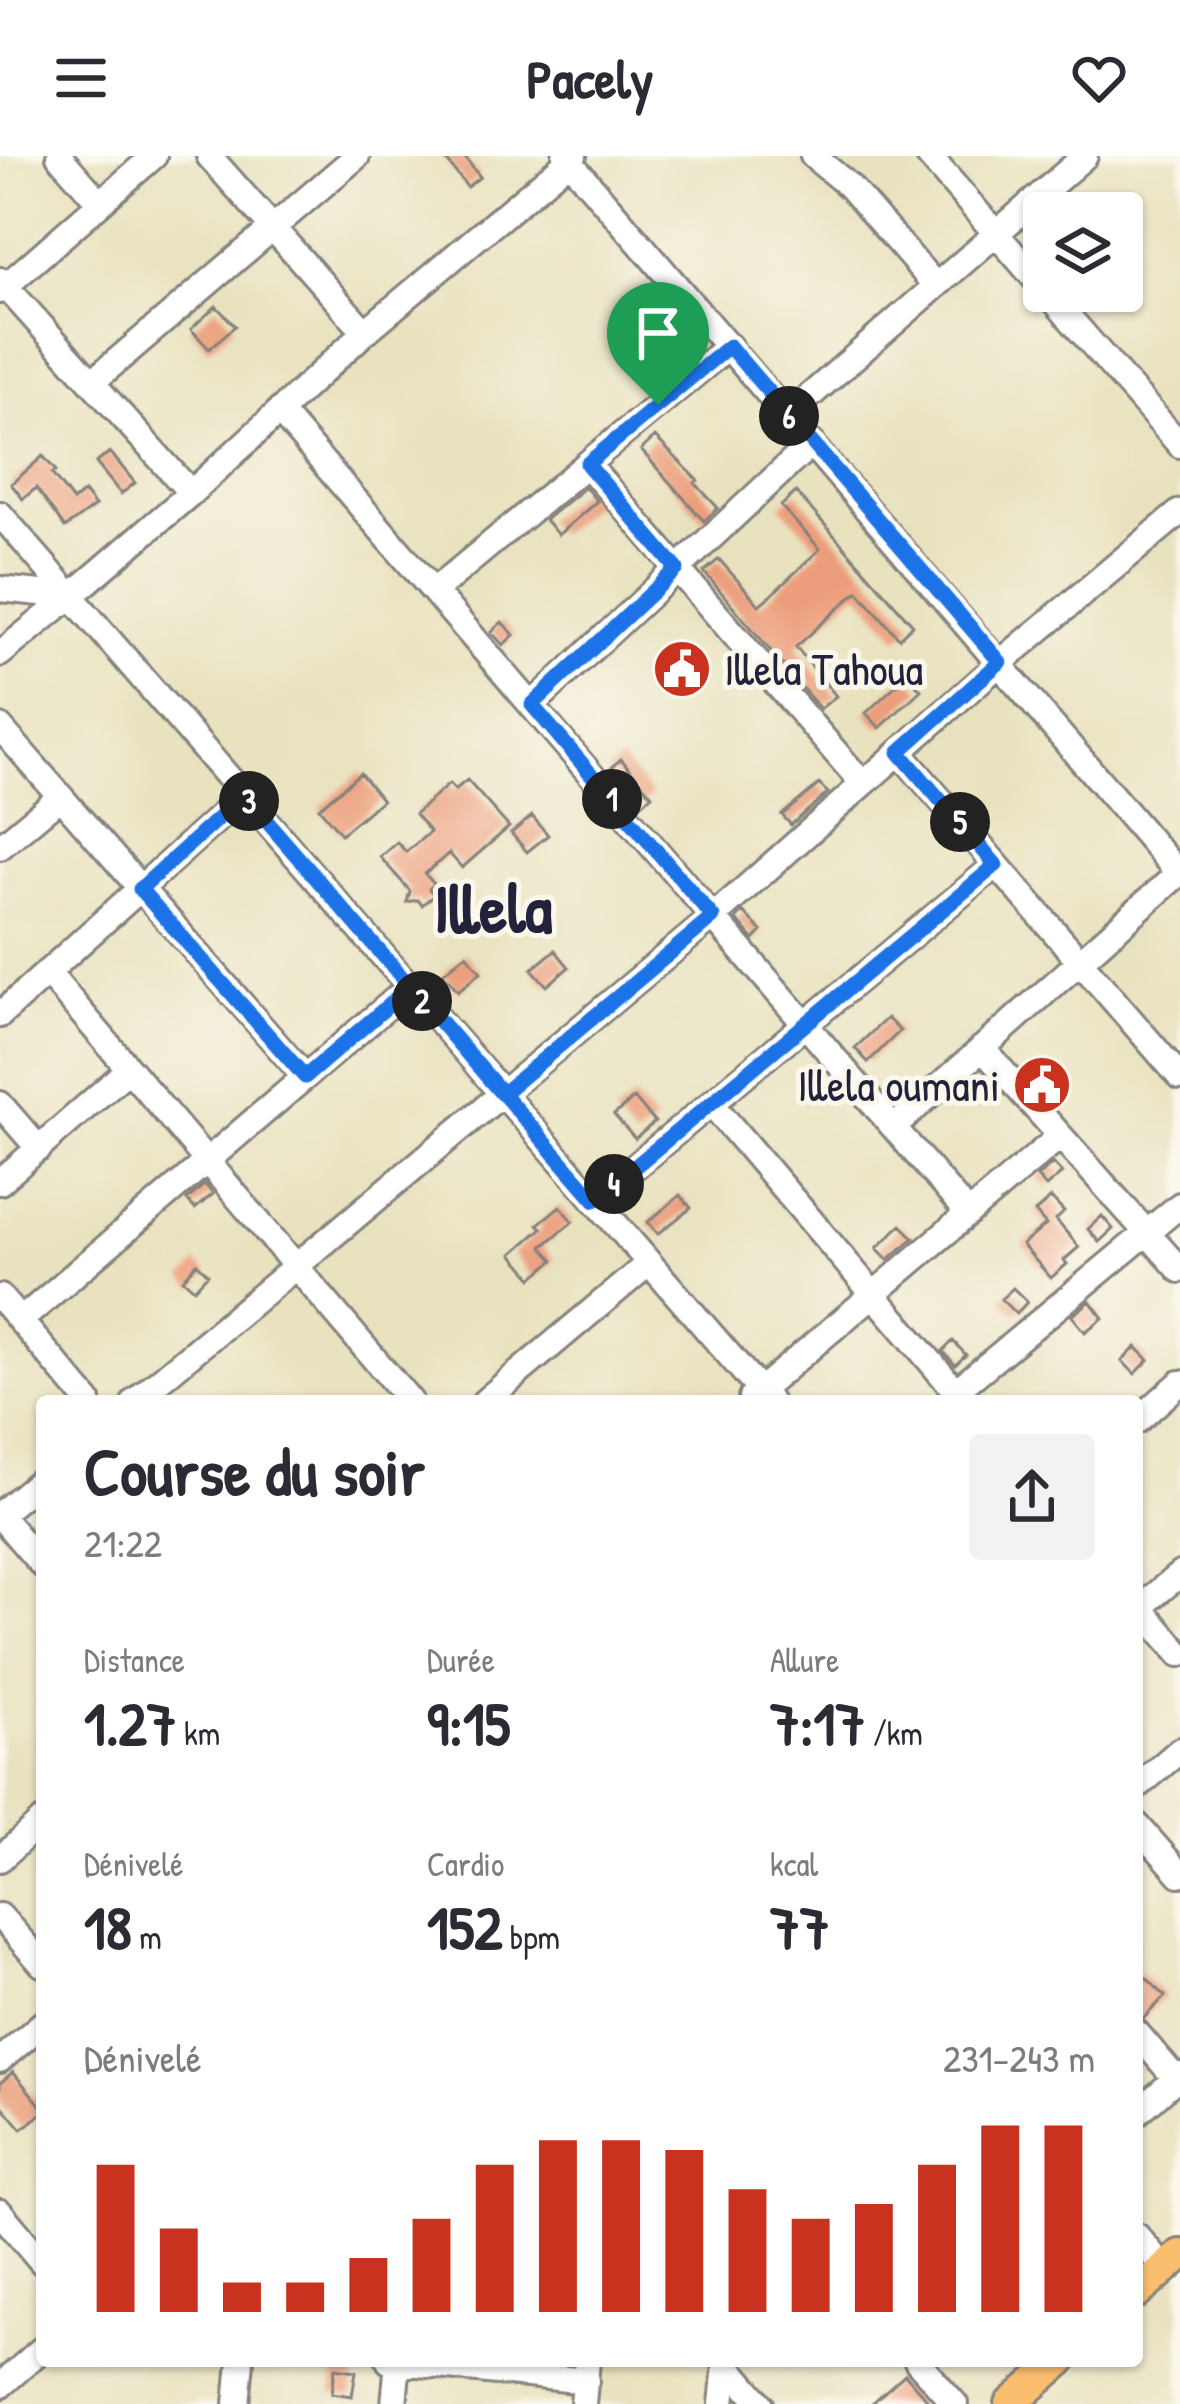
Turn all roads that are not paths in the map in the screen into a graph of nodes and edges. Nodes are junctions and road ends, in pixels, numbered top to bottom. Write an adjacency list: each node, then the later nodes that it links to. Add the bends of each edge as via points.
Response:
1 (59, 156): 9 (street)
2 (154, 156): 9 (street)
3 (209, 156): 10 (street)
4 (357, 156): 10 (street)
5 (813, 156): 14 (street)
6 (929, 156): 11 (street)
7 (1084, 156): 11 (street)
8 (570, 157): 16 (street); 17 (street)
9 (100, 203): 13 (street)
10 (273, 228): 16 (street); 18 (street)
11 (996, 233): 12 (street); 14 (street)
12 (1023, 264)
13 (2, 286): 18 (street)
14 (936, 286): 20 (street)
15 (1064, 312): 22 (street)
16 (365, 332): 19 (street)
17 (729, 346): 20 (street); 23 (street)
18 (92, 382): 24 (street)
19 (279, 411): 24 (street); 29 (street)
20 (788, 415): 21 (street)
21 (812, 442): 27 (street); 32 (street)
22 (1180, 445)
23 (587, 464): 27 (street); 29 (street)
24 (190, 493): 30 (street)
25 (1180, 512): 32 (street)
26 (0, 514): 30 (street)
27 (677, 569): 33 (street); 36 (street)
28 (0, 590): 30 (street)
29 (434, 591): 33 (street)
30 (70, 596): 31 (street); 37 (street)
31 (0, 654)
32 (1000, 662): 35 (street); 41 (street)
33 (532, 705): 43 (street)
34 (0, 727): 38 (street)
35 (899, 752): 36 (street); 40 (street)
36 (863, 784): 43 (street)
37 (244, 795): 42 (street); 46 (street)
38 (60, 797): 39 (street); 42 (street)
39 (0, 847)
40 (996, 865): 44 (street); 48 (street)
41 (1179, 874): 44 (street)
42 (140, 889): 45 (street); 51 (street)
43 (713, 917): 48 (street); 53 (street)
44 (1080, 961): 49 (street); 52 (street)
45 (47, 972): 47 (street); 50 (street)
46 (410, 987): 51 (street); 53 (street)
47 (0, 1015)
48 (806, 1024): 54 (street); 56 (street)
49 (982, 1048): 56 (street); 57 (street)
50 (129, 1069): 58 (street); 59 (street)
51 (305, 1077): 59 (street)
52 (1180, 1077)
53 (502, 1094): 61 (street); 66 (street)
54 (711, 1103): 61 (street); 68 (street)
55 (0, 1104): 58 (street)
56 (894, 1127): 63 (street)
57 (1060, 1136): 63 (street); 64 (street)
58 (39, 1149): 60 (street)
59 (206, 1161): 66 (street); 70 (street)
60 (0, 1182)
61 (595, 1200): 65 (street)
62 (1180, 1205): 64 (street)
63 (968, 1214): 68 (street)
64 (1147, 1233): 67 (street); 79 (street)
65 (649, 1263): 75 (street); 76 (street)
66 (297, 1268): 73 (street); 74 (street)
67 (1180, 1270)
68 (874, 1294): 77 (street); 78 (street)
69 (0, 1297): 70 (street)
70 (20, 1321): 72 (street)
71 (1180, 1383): 80 (street)
72 (83, 1395)
73 (142, 1395)
74 (405, 1395)
75 (492, 1395)
76 (757, 1395)
77 (762, 1395)
78 (959, 1395)
79 (961, 1395)
80 (1143, 1416)
81 (36, 1483): 82 (street)
82 (0, 1515): 83 (street)
83 (36, 1558)
84 (1180, 1574): 85 (street)
85 (1143, 1602)
86 (1143, 1612): 87 (street)
87 (1180, 1654)
88 (1180, 1750): 89 (street)
89 (1143, 1782)
90 (36, 1826): 92 (street)
91 (1143, 1832): 93 (street)
92 (3, 1851)
93 (1180, 1874)
94 (0, 1916): 95 (street)
95 (36, 1957)
96 (36, 2029): 98 (street)
97 (1143, 2039): 99 (street)
98 (0, 2060)
99 (1178, 2077): 100 (street)
100 (1143, 2108)
101 (0, 2212): 103 (street)
102 (1143, 2240): 104 (street)
103 (36, 2255)
104 (1172, 2262): 105 (main road)
105 (1143, 2288)
106 (36, 2355): 115 (street)
107 (240, 2367): 116 (street)
108 (397, 2367): 117 (street)
109 (452, 2367): 114 (street)
110 (725, 2367): 118 (street)
111 (729, 2367): 119 (street)
112 (922, 2367): 120 (street)
113 (1053, 2367): 121 (main road)
114 (586, 2382)
115 (0, 2386)
116 (237, 2404)
117 (394, 2404)
118 (722, 2404)
119 (761, 2404)
120 (955, 2404)
121 (1011, 2404)

